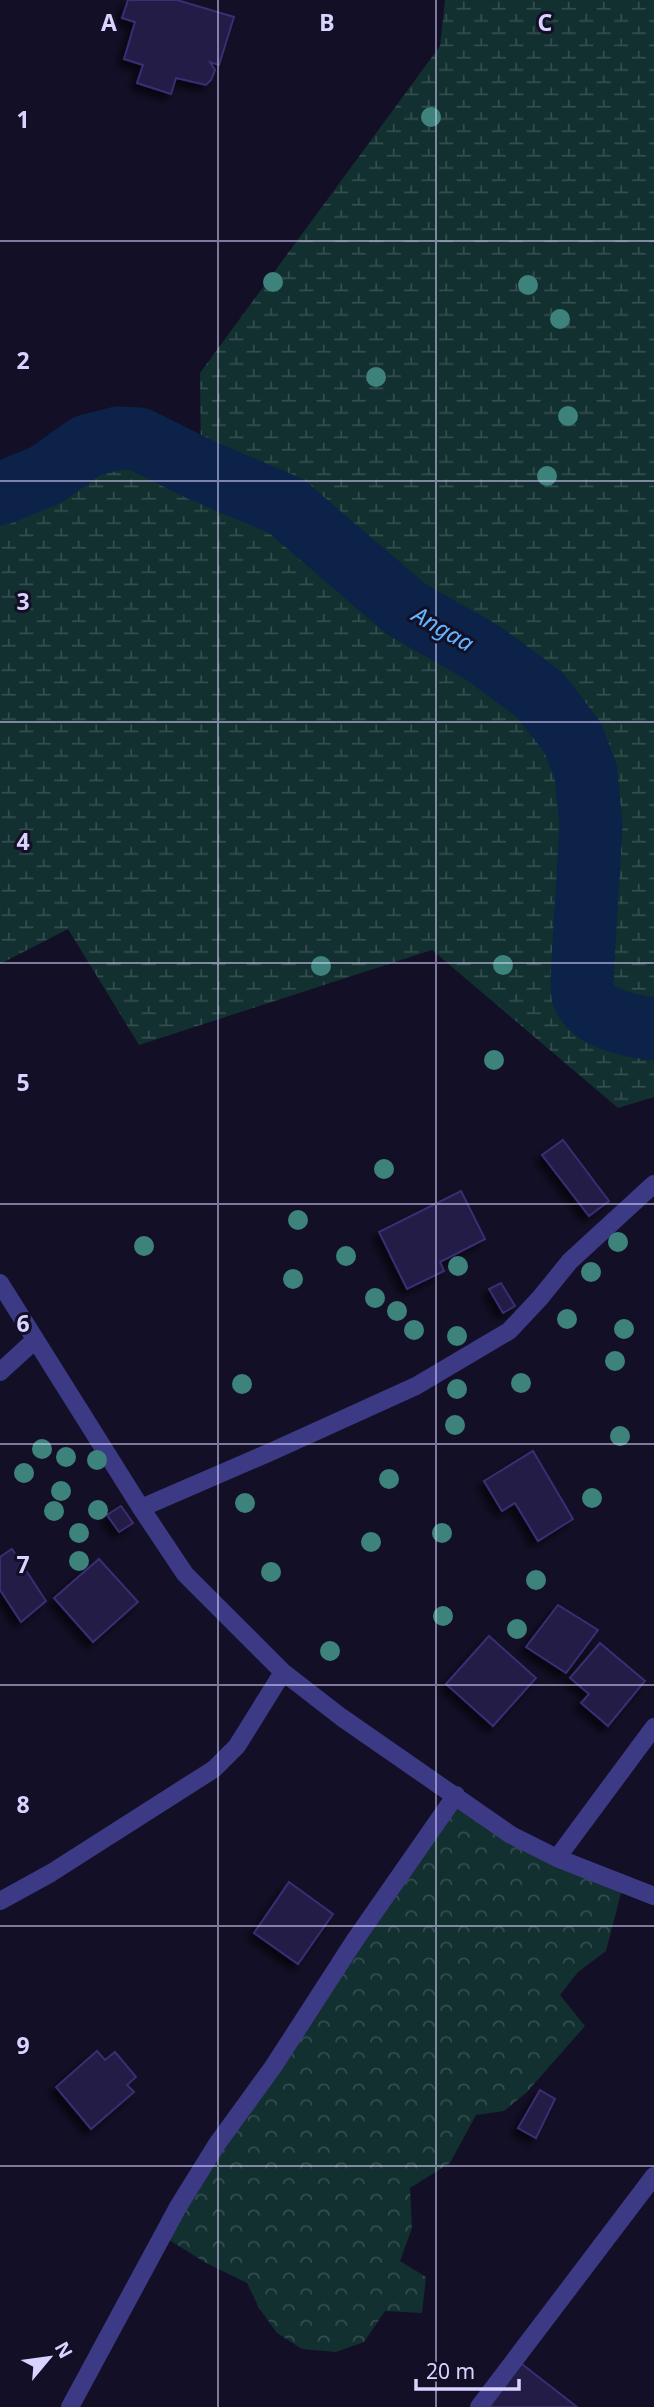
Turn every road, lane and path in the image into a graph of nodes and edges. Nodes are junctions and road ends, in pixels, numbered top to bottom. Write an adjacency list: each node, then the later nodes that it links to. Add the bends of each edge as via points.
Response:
1 (654, 1184): 5 (street, via 570,1261 509,1331 416,1385)
2 (0, 1283): 3 (street)
3 (36, 1340): 4 (street); 5 (street)
4 (0, 1372)
5 (141, 1508): 6 (street, via 186,1574)
6 (283, 1672): 8 (street); 11 (street, via 237,1746 214,1769)
7 (654, 1727): 9 (street)
8 (456, 1795): 9 (street, via 512,1835); 13 (street, via 178,2207)
9 (558, 1858): 10 (street)
10 (654, 1896)
11 (0, 1901)
12 (654, 2176): 14 (street)
13 (70, 2407)
14 (479, 2407)

